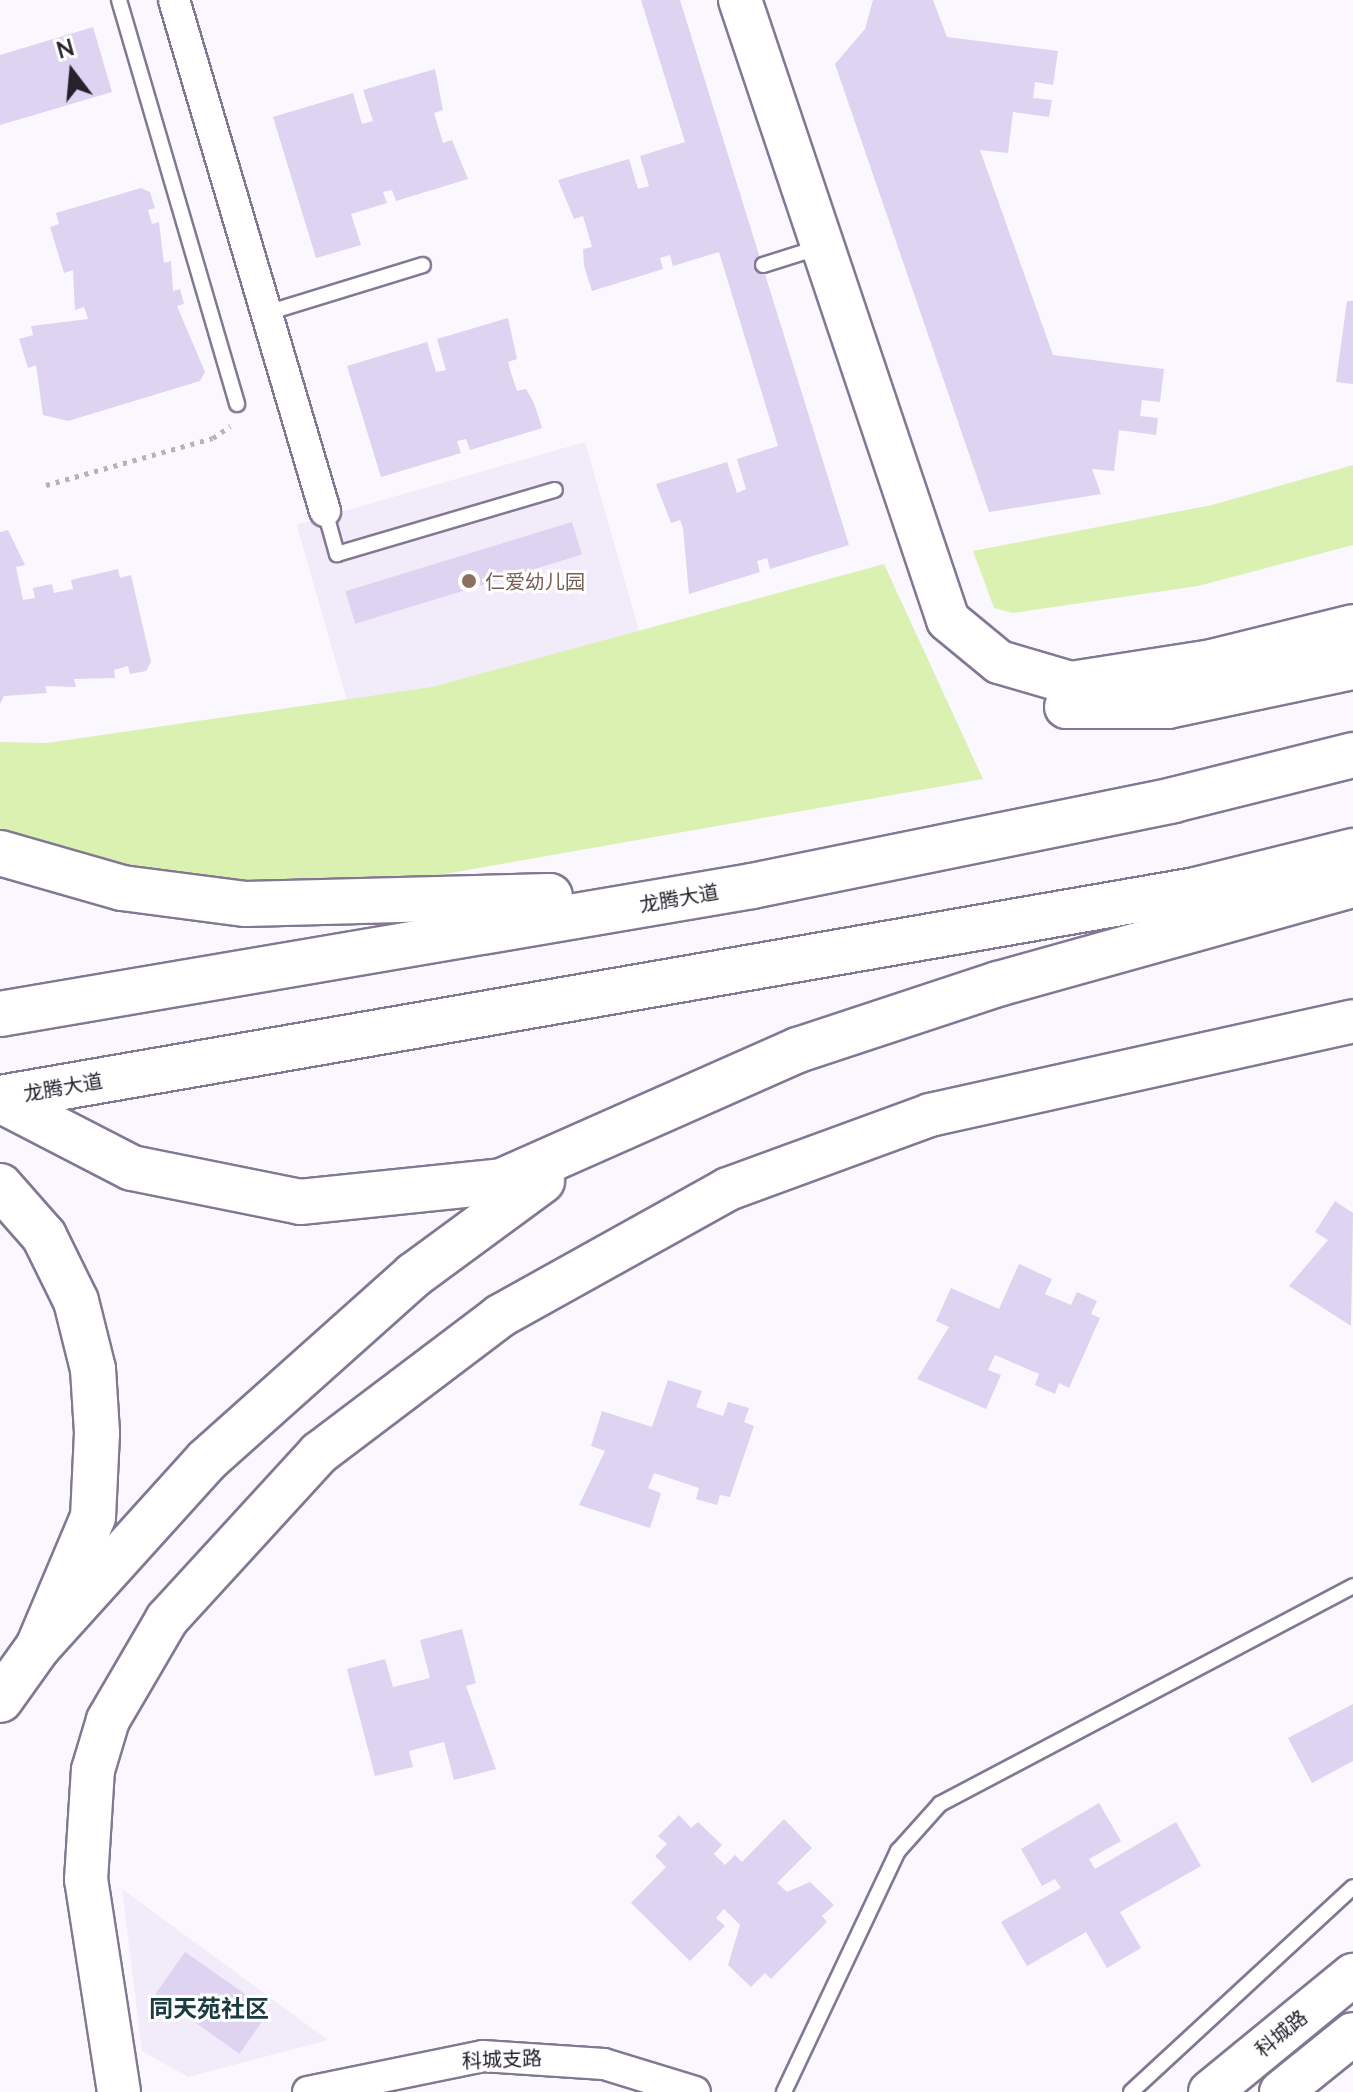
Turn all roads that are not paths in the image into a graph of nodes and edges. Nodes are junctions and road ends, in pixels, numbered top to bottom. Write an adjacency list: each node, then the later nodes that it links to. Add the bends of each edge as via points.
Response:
1 (119, 0): 8 (lane)
2 (174, 0): 7 (street)
3 (740, 0): 4 (main road)
4 (820, 247): 6 (lane); 11 (main road, via 922,559)
5 (423, 265): 7 (lane)
6 (763, 265)
7 (267, 313): 10 (street)
8 (237, 404)
9 (555, 490): 10 (lane, via 337,554)
10 (325, 511)
11 (948, 620): 12 (main road, via 999,662 1071,683 1212,661); 13 (main road, via 1007,688 1067,707 1168,707)
12 (1353, 626)
13 (1353, 668)
14 (1353, 755): 18 (highway, 龙腾大道, via 1173,800)
15 (1353, 851): 21 (highway, 龙腾大道, via 1195,890)
16 (0, 853): 18 (highway, via 122,888 246,904)
17 (1353, 885): 22 (highway, via 998,984 798,1050)
18 (752, 886): 19 (highway, 龙腾大道)
19 (0, 1014)
20 (1353, 1021): 30 (main road, via 930,1115 728,1189 500,1316 319,1453 167,1619 108,1720 93,1770 86,1880)
21 (0, 1099): 22 (highway, via 132,1168 300,1202 502,1181)
22 (635, 1121): 25 (highway, via 414,1275 207,1460)
23 (0, 1186): 25 (highway, via 44,1236 76,1301 93,1369 93,1517)
24 (1353, 1586): 33 (lane, via 940,1804 898,1851)
25 (38, 1647): 26 (highway)
26 (0, 1700)
27 (1353, 1887): 34 (lane)
28 (1353, 1975): 35 (main road, 科城路)
29 (1353, 2034): 36 (main road)
30 (119, 2092)
31 (308, 2092): 32 (street, 科城支路, via 483,2056 604,2064)
32 (695, 2092)
33 (784, 2092)
34 (1131, 2092)
35 (1210, 2092)
36 (1281, 2092)

